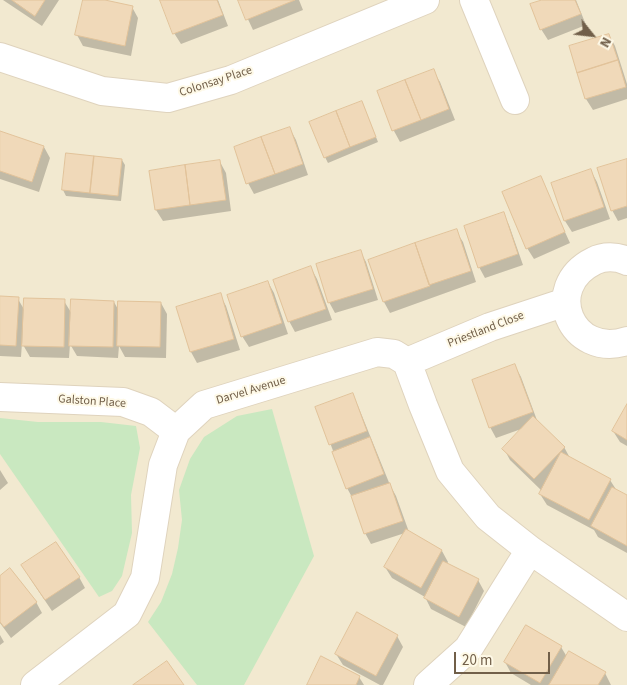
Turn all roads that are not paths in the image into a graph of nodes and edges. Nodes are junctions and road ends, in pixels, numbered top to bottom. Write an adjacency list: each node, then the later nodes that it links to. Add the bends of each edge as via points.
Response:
1 (425, 0): 3 (street, Colonsay Place, via 231,80 168,98 102,91)
2 (474, 0): 4 (street)
3 (0, 57)
4 (516, 100)
5 (627, 261): 6 (street, via 599,258 582,266 568,287)
6 (566, 302): 7 (street, via 570,319 585,337 599,344); 8 (street, Priestland Close, via 490,327)
7 (627, 341)
8 (407, 362): 10 (street, Darvel Avenue, via 394,354 377,352 204,405); 11 (street, via 450,471 488,517)
9 (0, 397): 10 (street, Galston Place, via 123,402 150,412)
10 (176, 431): 13 (street, Darvel Avenue, via 163,465 145,578 127,614)
11 (530, 550): 12 (street); 14 (street, via 468,649)
12 (627, 617)
13 (35, 685)
14 (428, 685)

